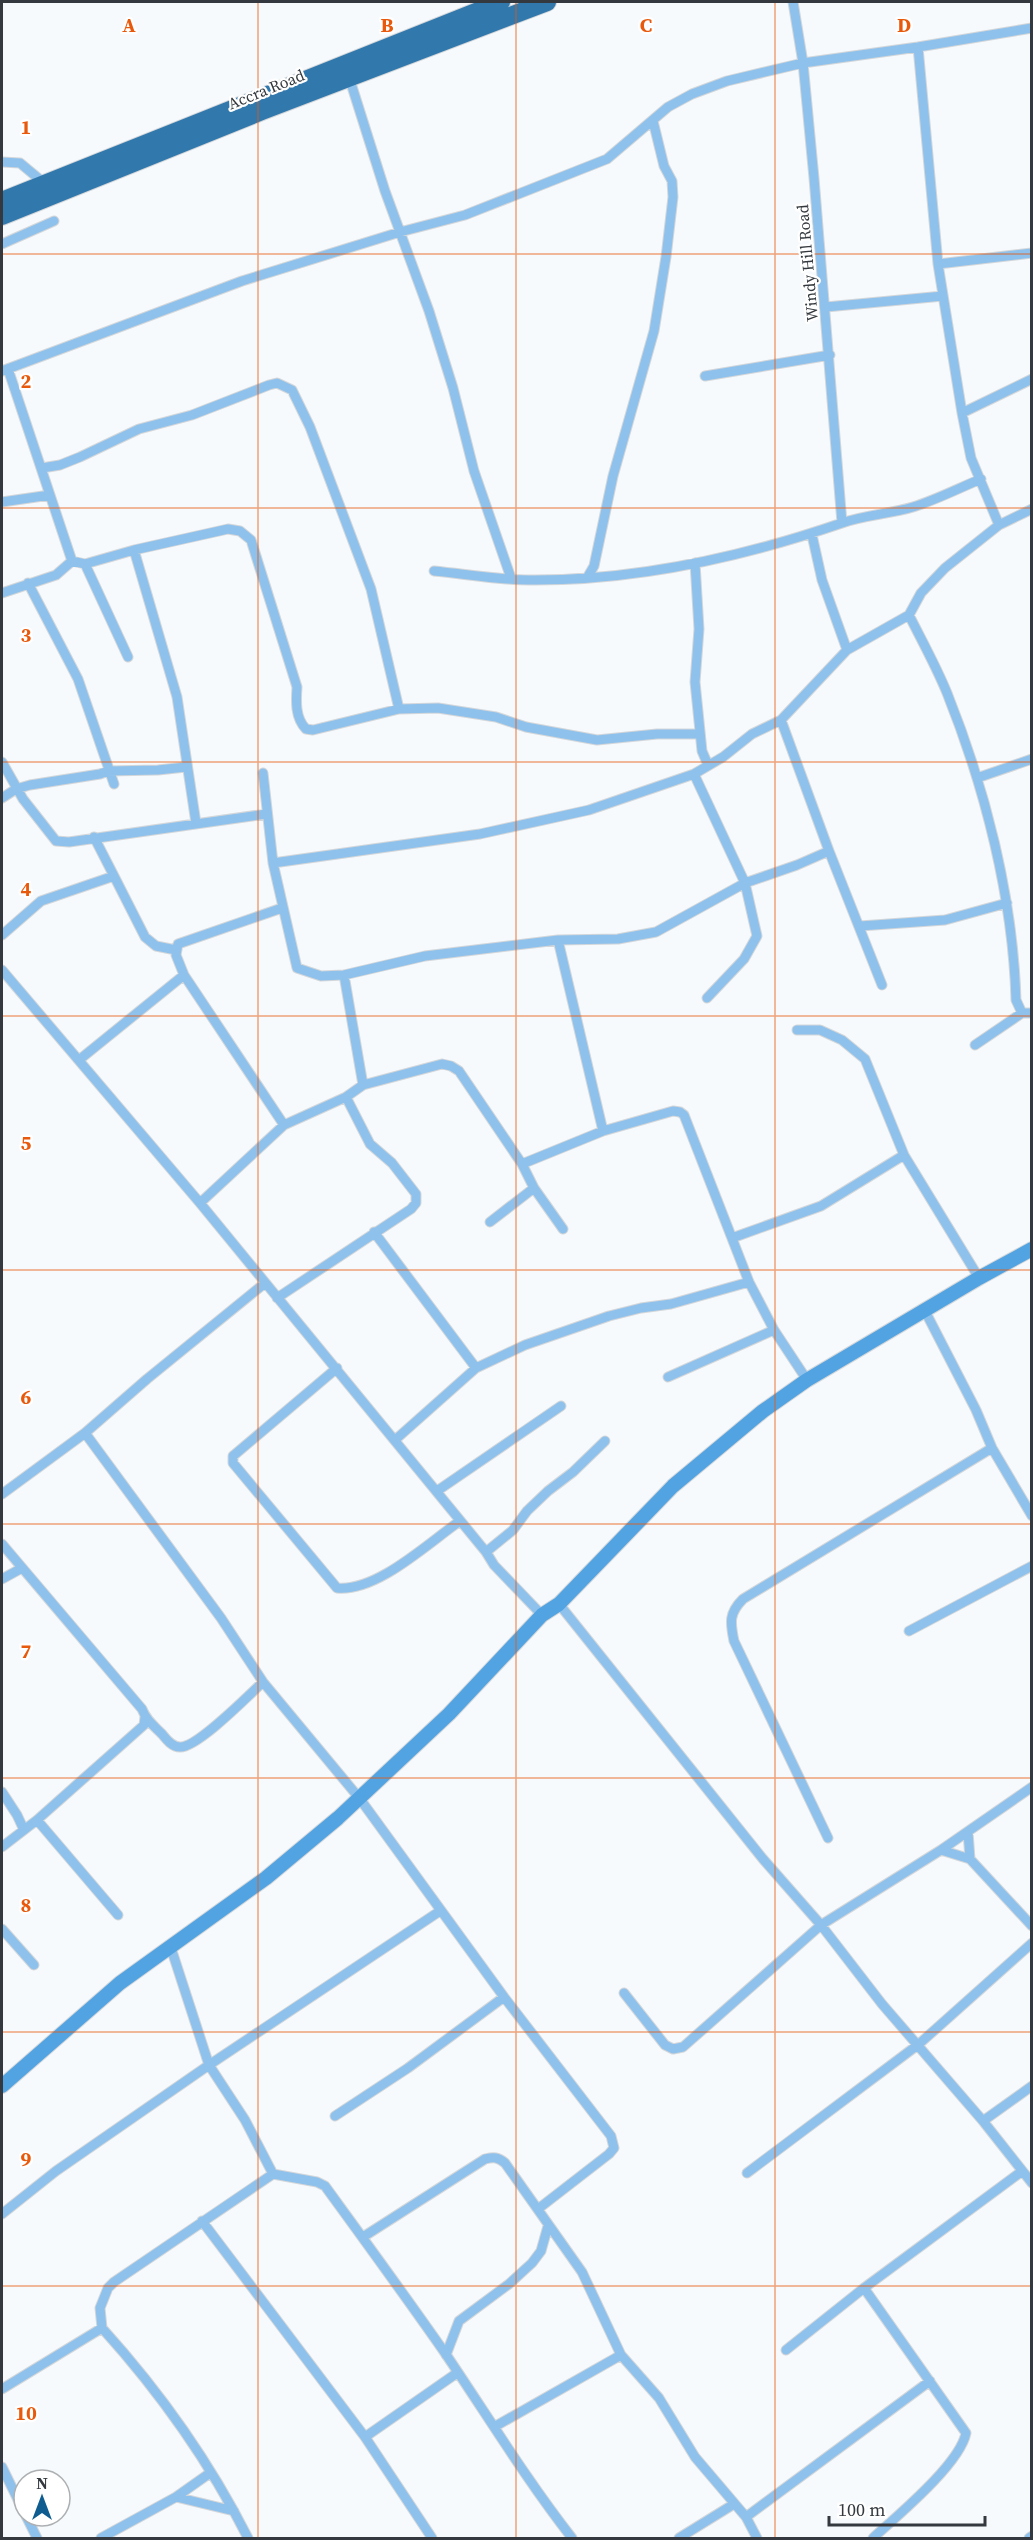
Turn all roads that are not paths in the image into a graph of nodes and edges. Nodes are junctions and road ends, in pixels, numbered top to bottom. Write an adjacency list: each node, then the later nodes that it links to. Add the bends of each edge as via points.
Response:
1 (501, 2): 10 (highway, Accra Road)
2 (547, 2): 7 (highway, Accra Road)
3 (793, 2): 6 (street, Windy Hill Road)
4 (1032, 28): 5 (street)
5 (918, 47): 6 (street); 17 (street)
6 (803, 63): 8 (street, via 727,81 692,94); 19 (street, Windy Hill Road)
7 (349, 77): 12 (highway, Accra Road); 14 (street)
8 (653, 121): 14 (street, via 607,159 465,216); 39 (street, via 673,189 666,257 654,331 613,476 594,566)
9 (2, 162): 10 (street, via 20,164)
10 (44, 183): 11 (highway, Accra Road)
11 (2, 201)
12 (2, 216)
13 (54, 221): 15 (street)
14 (400, 232): 21 (street, via 242,281); 38 (street)
15 (2, 244)
16 (1032, 253): 17 (street)
17 (938, 264): 18 (street)
18 (943, 296): 19 (street); 24 (street)
19 (826, 307): 20 (street, Windy Hill Road)
20 (830, 356): 22 (street); 30 (street, Windy Hill Road)
21 (5, 370): 25 (street)
22 (705, 375)
23 (1032, 379): 24 (street)
24 (962, 413): 26 (street, via 971,458)
25 (42, 468): 27 (street); 45 (street, via 80,457 139,429 192,416 269,385 285,385 292,390 310,427 358,549)
26 (981, 479): 30 (street, via 913,507); 31 (street)
27 (50, 495): 28 (street); 34 (street)
28 (2, 502)
29 (1032, 509): 31 (street)
30 (843, 523): 32 (street)
31 (999, 525): 42 (street, via 945,568 921,593)
32 (812, 535): 35 (street); 43 (street, via 822,580)
33 (134, 550): 36 (street); 45 (street, via 228,530 240,531 251,540 297,687 301,725 313,730); 51 (street, via 177,697)
34 (72, 561): 36 (street); 40 (street, via 56,575)
35 (695, 563): 39 (street); 47 (street, via 699,608 695,682)
36 (85, 564): 44 (street)
37 (434, 571): 38 (street)
38 (511, 578): 39 (street)
39 (587, 578)
40 (28, 583): 41 (street); 52 (street, via 78,679)
41 (2, 593)
42 (909, 615): 43 (street); 55 (street, via 946,690)
43 (847, 650): 46 (street)
44 (128, 657)
45 (399, 709): 47 (street, via 471,712 597,740)
46 (781, 720): 50 (street, via 752,734); 62 (street)
47 (700, 734): 50 (street)
48 (1032, 759): 55 (street)
49 (2, 762): 57 (street)
50 (708, 765): 54 (street)
51 (186, 767): 52 (street); 60 (street)
52 (108, 771): 56 (street); 57 (street)
53 (263, 773): 59 (street)
54 (694, 774): 63 (street, via 589,810 480,834); 65 (street)
55 (977, 778): 66 (street)
56 (114, 784)
57 (16, 789): 58 (street); 61 (street, via 56,841)
58 (2, 798)
59 (266, 814): 60 (street); 63 (street)
60 (196, 823): 61 (street)
61 (94, 837): 64 (street)
62 (829, 851): 65 (street); 68 (street)
63 (273, 863): 67 (street)
64 (114, 876): 69 (street, via 41,901); 71 (street, via 145,937 156,946)
65 (745, 883): 70 (street, via 656,932 618,939); 76 (street, via 757,936 744,959)
66 (1007, 903): 68 (street, via 945,920); 77 (street, via 1016,1000)
67 (282, 908): 71 (street, via 178,944); 74 (street, via 297,968 321,976)
68 (860, 926): 75 (street)
69 (2, 935)
70 (558, 940): 74 (street, via 425,956); 84 (street)
71 (176, 950): 73 (street)
72 (2, 970): 80 (street)
73 (184, 975): 80 (street); 83 (street)
74 (344, 975): 81 (street)
75 (882, 985)
76 (707, 998)
77 (1027, 1013): 79 (street)
78 (797, 1030): 85 (street, via 820,1030 843,1040 865,1059)
79 (975, 1045)
80 (79, 1060): 88 (street)
81 (363, 1085): 82 (street); 86 (street, via 442,1064 451,1066 459,1071)
82 (346, 1097): 83 (street); 91 (street, via 370,1144 392,1163 416,1194 411,1209)
83 (284, 1125): 88 (street)
84 (603, 1131): 86 (street); 92 (street, via 673,1111 684,1115)
85 (904, 1155): 92 (street, via 821,1206); 94 (street)
86 (522, 1164): 87 (street)
87 (534, 1188): 89 (street); 90 (street)
88 (200, 1203): 96 (street)
89 (490, 1222)
90 (563, 1229)
91 (374, 1232): 97 (street); 101 (street)
92 (732, 1238): 95 (street)
93 (1032, 1249): 94 (street)
94 (979, 1278): 98 (street)
95 (749, 1282): 99 (street); 101 (street, via 609,1316 525,1345)
96 (265, 1283): 97 (street); 105 (street)
97 (277, 1298): 100 (street)
98 (925, 1311): 103 (street); 108 (street)
99 (774, 1330): 102 (street); 103 (street)
100 (337, 1368): 106 (street); 112 (street, via 233,1456 232,1463 337,1588 352,1589 393,1570)
101 (476, 1368): 106 (street)
102 (668, 1377)
103 (807, 1380): 118 (street, via 737,1431 673,1486)
104 (561, 1406): 109 (street)
105 (85, 1433): 110 (street); 121 (street, via 221,1618)
106 (395, 1440): 109 (street)
107 (605, 1441): 114 (street)
108 (992, 1448): 111 (street); 129 (street, via 819,1551 733,1609 729,1622 735,1641)
109 (437, 1491): 112 (street)
110 (2, 1494)
111 (1032, 1516)
112 (460, 1521): 114 (street)
113 (2, 1544): 116 (street)
114 (486, 1552): 119 (street)
115 (1032, 1566): 120 (street)
116 (22, 1568): 117 (street); 122 (street)
117 (2, 1579)
118 (559, 1604): 119 (street); 135 (street, via 763,1859)
119 (542, 1615): 125 (street, via 449,1714)
120 (909, 1631)
121 (263, 1682): 122 (street, via 217,1725 180,1748); 125 (street)
122 (145, 1717): 126 (street, via 144,1725)
123 (1032, 1787): 128 (street)
124 (2, 1792): 127 (street)
125 (360, 1799): 133 (street); 139 (street, via 266,1878)
126 (37, 1820): 127 (street); 134 (street)
127 (24, 1830): 130 (street)
128 (968, 1832): 131 (street); 132 (street)
129 (828, 1838)
130 (2, 1848)
131 (941, 1850): 132 (street); 135 (street)
132 (970, 1859): 136 (street)
133 (440, 1911): 142 (street); 144 (street)
134 (118, 1915)
135 (821, 1925): 141 (street, via 678,2049 665,2045); 143 (street, via 882,2004)
136 (1032, 1926)
137 (2, 1929): 140 (street)
138 (1032, 1943): 143 (street)
139 (170, 1945): 144 (street); 145 (street, via 120,1983)
140 (34, 1965)
141 (624, 1993)
142 (504, 1997): 147 (street); 153 (street, via 614,2142 609,2154)
143 (919, 2044): 148 (street); 151 (street)
144 (209, 2065): 150 (street, via 245,2120); 154 (street, via 56,2171)
145 (2, 2086)
146 (1032, 2086): 148 (street)
147 (335, 2116)
148 (983, 2121): 149 (street)
149 (1021, 2172): 152 (street); 158 (street)
150 (273, 2174): 155 (street); 157 (street, via 325,2186)
151 (747, 2174)
152 (1032, 2183)
153 (538, 2209): 156 (street); 157 (street, via 505,2163 494,2157 480,2162)
154 (2, 2214)
155 (202, 2220): 159 (street, via 108,2288 100,2308); 167 (street)
156 (548, 2226): 161 (street, via 541,2252 532,2263 459,2321); 162 (street, via 582,2272)
157 (363, 2237): 161 (street)
158 (864, 2288): 160 (street); 164 (street)
159 (102, 2328): 165 (street); 169 (street, via 158,2395)
160 (786, 2350)
161 (446, 2355): 163 (street)
162 (621, 2355): 166 (street); 172 (street, via 659,2398 695,2457)
163 (457, 2373): 166 (street); 167 (street)
164 (930, 2380): 174 (street); 181 (street, via 964,2427 965,2440 932,2482)
165 (2, 2389)
166 (494, 2427): 178 (street)
167 (366, 2437): 177 (street)
168 (2, 2467): 170 (street)
169 (210, 2473): 171 (street); 173 (street)
170 (12, 2487)
171 (176, 2497): 173 (street); 175 (street)
172 (734, 2504): 174 (street); 179 (street)
173 (234, 2511): 176 (street)
174 (746, 2517): 180 (street)
175 (101, 2538)
176 (248, 2538)
177 (432, 2538)
178 (572, 2538)
179 (679, 2538)
180 (756, 2538)
181 (873, 2538)

